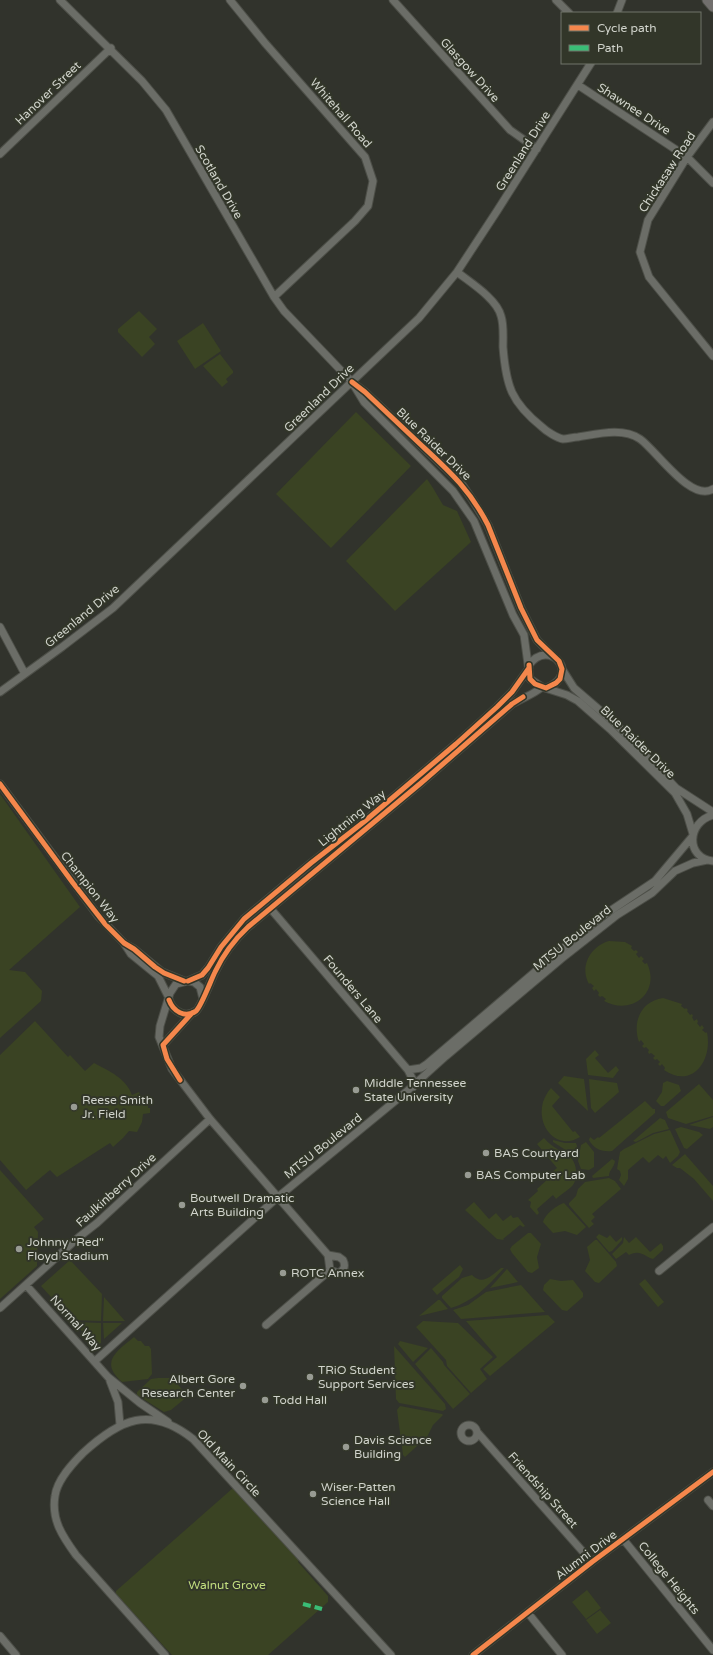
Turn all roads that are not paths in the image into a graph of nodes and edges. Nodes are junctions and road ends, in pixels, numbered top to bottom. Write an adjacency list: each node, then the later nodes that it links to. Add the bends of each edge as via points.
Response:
1 (60, 0): 10 (street, Scotland Drive)
2 (230, 0): 19 (street, Whitehall Road, via 365,157 373,181 368,206)
3 (393, 0): 14 (street, Glasgow Drive, via 510,130)
4 (556, 0): 8 (street)
5 (622, 0): 9 (street)
6 (707, 0): 7 (main road)
7 (713, 7)
8 (568, 12)
9 (617, 12)
10 (111, 48): 15 (street, Hanover Street); 19 (street, Scotland Drive, via 166,110)
11 (590, 64): 12 (street, Greenland Drive)
12 (578, 85): 14 (street, Greenland Drive); 16 (street, Shawnee Drive)
13 (713, 122): 16 (street, Chickasaw Road)
14 (537, 149): 18 (street, Greenland Drive)
15 (0, 154)
16 (687, 157): 17 (street, Shawnee Drive); 20 (street, Chickasaw Road, via 648,220 640,252 649,277)
17 (713, 183)
18 (457, 272): 21 (street, Greenland Drive, via 419,318); 22 (street, via 489,297 501,316 508,387 521,408 543,429 562,439 622,432 639,438 694,490)
19 (274, 297): 21 (street, Scotland Drive, via 284,311)
20 (713, 356)
21 (352, 382): 24 (street, Blue Raider Drive, via 444,466 469,493 488,525 521,608 537,640); 25 (street, Blue Raider Drive, via 364,402 453,491 474,521 513,615 524,635); 27 (street, Greenland Drive, via 113,608)
22 (713, 489)
23 (0, 627): 27 (street)
24 (554, 657): 25 (street, via 545,654 538,656); 26 (street)
25 (529, 667): 28 (street, via 530,679); 37 (street, Lightning Way, via 512,692 497,707 359,826 244,919 202,975)
26 (562, 669): 28 (street, via 560,679); 31 (street, Blue Raider Drive, via 574,688 618,726 676,788)
27 (25, 674): 29 (street, Greenland Drive)
28 (544, 688): 33 (street, Blue Raider Drive, via 578,701 675,793 687,814); 35 (street, Lightning Way, via 512,704)
29 (0, 692)
30 (0, 784): 36 (street, Champion Way, via 86,900)
31 (713, 812)
32 (713, 815): 33 (street, MTSU Boulevard, via 700,821)
33 (693, 835): 34 (street, Blue Raider Drive, via 694,847 698,853); 42 (street, MTSU Boulevard, via 655,881 607,913 427,1064 421,1068)
34 (711, 861): 43 (street, MTSU Boulevard, via 693,863 675,871 652,893 617,915 446,1056)
35 (270, 908): 39 (street, Lightning Way, via 229,947); 42 (street, Founders Lane)
36 (124, 944): 37 (street, Champion Way, via 162,972); 38 (street, Champion Way, via 131,954 158,976)
37 (186, 981): 38 (street, via 176,984); 39 (street, via 194,982 200,988)
38 (169, 999): 40 (street, via 173,1008 179,1012); 41 (street, via 160,1026 159,1037)
39 (203, 999): 40 (street)
40 (192, 1013): 41 (street)
41 (163, 1045): 44 (street, via 172,1069)
42 (408, 1070): 43 (street, Founders Lane)
43 (413, 1087): 45 (street, MTSU Boulevard)
44 (210, 1119): 45 (street); 50 (street, Faulkinberry Drive)
45 (278, 1197): 47 (street); 53 (street, MTSU Boulevard)
46 (713, 1227): 49 (street)
47 (328, 1255): 48 (street); 48 (street, via 341,1258 344,1262 344,1268 340,1272)
48 (330, 1270): 52 (street)
49 (659, 1271)
50 (26, 1285): 51 (street, Faulkinberry Drive); 53 (street, Normal Way)
51 (0, 1308)
52 (266, 1325)
53 (95, 1361): 54 (street, Normal Way)
54 (108, 1377): 55 (street, Normal Way, via 140,1403); 56 (street, Normal Way, via 115,1390)
55 (172, 1424): 56 (street, Old Main Circle, via 150,1419); 68 (street, Old Main Circle, via 193,1439)
56 (120, 1425): 67 (street, Old Main Circle, via 96,1441 63,1477 55,1495 56,1517 63,1537 76,1555)
57 (478, 1433): 62 (street, Friendship Street)
58 (713, 1472): 61 (street, Alumni Drive)
59 (708, 1500): 60 (street)
60 (713, 1506)
61 (623, 1539): 62 (street, Alumni Drive); 65 (street, College Heights)
62 (592, 1562): 63 (street, Alumni Drive)
63 (528, 1613): 69 (street, Alumni Drive); 70 (street)
64 (0, 1636): 66 (street)
65 (713, 1650)
66 (16, 1655)
67 (165, 1655)
68 (391, 1655)
69 (473, 1655)
70 (562, 1655)

